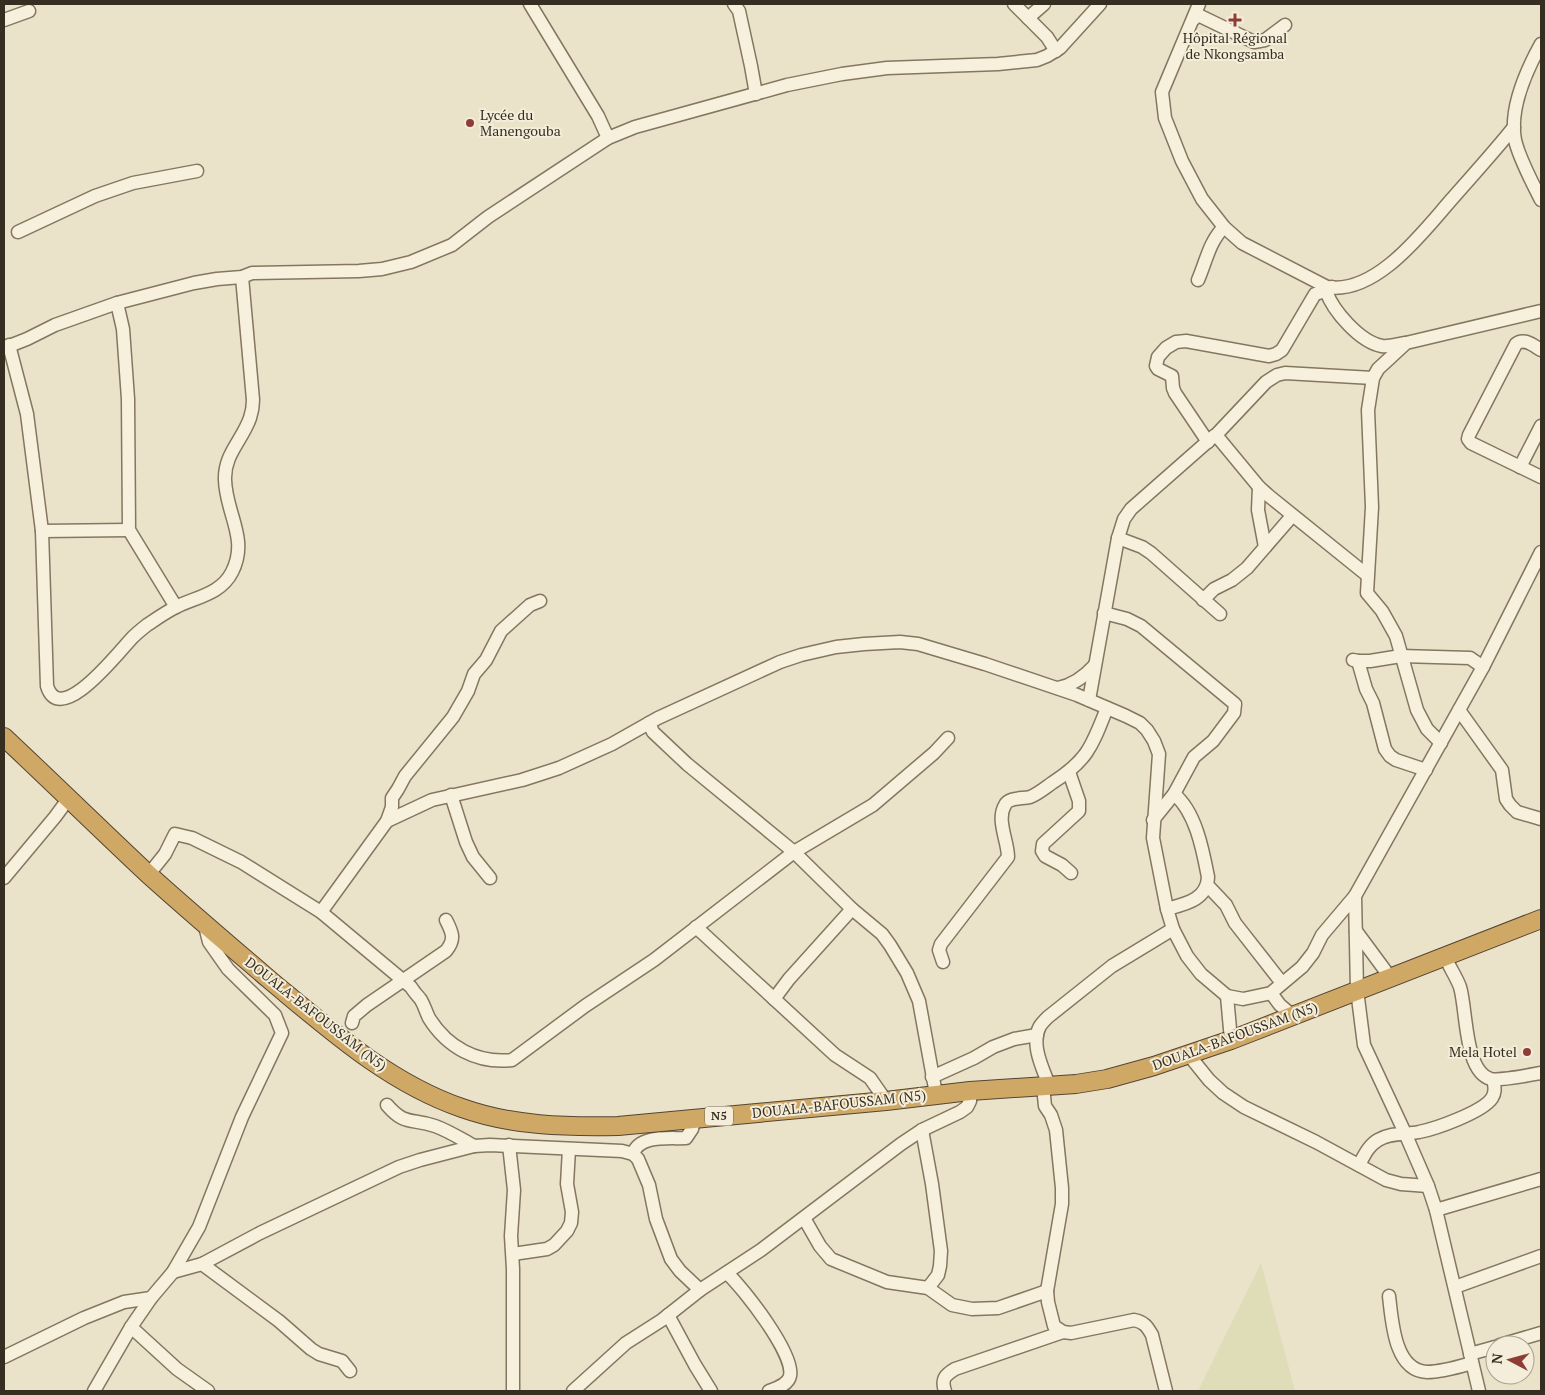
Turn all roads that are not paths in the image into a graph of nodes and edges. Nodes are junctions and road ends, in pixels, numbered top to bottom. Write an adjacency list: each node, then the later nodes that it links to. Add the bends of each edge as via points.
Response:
1 (530, 4): 16 (street)
2 (734, 4): 14 (street, via 739,11)
3 (1014, 4): 8 (street)
4 (1044, 4): 8 (street)
5 (1100, 4): 13 (street)
6 (1199, 4): 9 (street)
7 (29, 11): 10 (street)
8 (1028, 18): 13 (street)
9 (1194, 19): 11 (street, via 1196,14 1254,42 1265,40); 19 (street, via 1162,92 1163,110 1190,178)
10 (4, 20)
11 (1285, 25)
12 (1541, 44): 15 (street, via 1520,90)
13 (1056, 51): 14 (street, via 1024,62 887,68 842,74)
14 (756, 94): 16 (street, via 635,127)
15 (1514, 128): 18 (street, via 1516,142); 23 (street, via 1398,258 1362,281)
16 (608, 138): 21 (street, via 488,217 452,245 410,262 382,269 252,273)
17 (197, 171): 20 (street, via 133,184 95,196)
18 (1541, 200)
19 (1224, 227): 22 (street, via 1212,242); 23 (street, via 1242,243)
20 (18, 232)
21 (242, 277): 24 (street, via 194,283); 44 (street, via 253,400 250,420 232,450 225,480 239,551 232,572 217,590)
22 (1198, 280)
23 (1329, 290): 26 (street, via 1329,301 1360,335 1382,346); 31 (street, via 1315,294 1282,350 1276,354 1269,356 1186,341 1171,344 1158,358 1158,369 1172,376 1175,393)
24 (116, 303): 27 (street); 37 (street, via 123,329 128,399)
25 (1541, 311): 26 (street)
26 (1406, 343): 29 (street, via 1378,369)
27 (6, 346): 36 (street, via 27,414)
28 (1541, 350): 32 (street, via 1523,341 1516,344 1468,440)
29 (1373, 378): 31 (street, via 1277,375 1266,382); 41 (street, via 1368,410 1372,507)
30 (1541, 426): 32 (street)
31 (1212, 438): 34 (street); 38 (street, via 1131,509)
32 (1520, 467): 33 (street)
33 (1541, 477)
34 (1259, 487): 35 (street); 39 (street, via 1258,510)
35 (1292, 516): 39 (street); 41 (street)
36 (42, 530): 37 (street); 44 (street, via 47,686 54,698 68,697 92,681 133,636)
37 (129, 530): 44 (street)
38 (1118, 538): 42 (street, via 1146,550); 45 (street)
39 (1265, 547): 42 (street, via 1239,575 1214,589)
40 (1541, 552): 49 (street)
41 (1367, 575): 47 (street, via 1367,593 1390,624)
42 (1204, 600): 46 (street)
43 (540, 601): 65 (street, via 530,605 500,632 453,717 392,798)
44 (176, 607)
45 (1104, 613): 48 (street); 60 (street, via 1142,626 1235,704 1234,713 1212,741 1194,757)
46 (1220, 614)
47 (1401, 656): 49 (street, via 1470,658); 57 (street, via 1417,710 1427,730); 58 (street, via 1356,661 1373,703 1385,749 1396,760)
48 (1094, 666): 50 (street, via 1079,680); 51 (street)
49 (1484, 668): 53 (street)
50 (1058, 688): 51 (street); 54 (street, via 918,644 864,644 836,647 780,662)
51 (1088, 700): 52 (street)
52 (1107, 708): 59 (street, via 1088,754); 64 (street, via 1140,724 1154,741 1159,754)
53 (1459, 710): 57 (street); 63 (street, via 1502,770 1510,806 1517,812)
54 (648, 723): 61 (street, via 560,768 522,780); 66 (street, via 653,732 687,764)
55 (4, 737): 62 (highway, DOUALA-BAFOUSSAM (N5) / N5)
56 (948, 738): 66 (street, via 873,805)
57 (1441, 743): 58 (street)
58 (1426, 770): 72 (street)
59 (1069, 772): 68 (street, via 1079,811 1043,844 1042,851); 83 (street, via 1038,793 1005,804 1002,828 1008,857 941,944 939,950)
60 (1174, 794): 64 (street); 71 (street, via 1193,819)
61 (450, 795): 65 (street); 70 (street, via 473,857)
62 (69, 798): 67 (highway, DOUALA-BAFOUSSAM (N5) / N5); 69 (street)
63 (1541, 819)
64 (1153, 820): 74 (street, via 1155,854)
65 (387, 821): 75 (street)
66 (794, 852): 73 (street); 79 (street)
67 (149, 874): 75 (street, via 165,854 175,834 192,838 241,862); 78 (highway, DOUALA-BAFOUSSAM (N5) / N5)
68 (1070, 874)
69 (4, 878)
70 (490, 878)
71 (1208, 886): 74 (street, via 1193,900); 86 (street, via 1226,905 1235,923)
72 (1355, 896): 81 (street); 86 (street, via 1322,935 1302,967)
73 (852, 909): 90 (street); 97 (street, via 882,934 907,973 919,1002)
74 (1167, 909): 80 (street)
75 (321, 912): 85 (street)
76 (1541, 919): 82 (highway, DOUALA-BAFOUSSAM (N5) / N5)
77 (446, 920): 85 (street, via 452,944)
78 (205, 926): 104 (highway, DOUALA-BAFOUSSAM (N5) / N5, via 371,1061 423,1092 462,1108 527,1124 618,1126); 119 (street, via 209,942 228,969 275,1015 282,1033 242,1117 198,1227)
79 (696, 927): 85 (street, via 512,1060 498,1062 460,1051 438,1030 421,1000); 90 (street)
80 (1173, 929): 89 (street, via 1201,974); 93 (street, via 1112,966 1073,996 1048,1017)
81 (1356, 932): 84 (street); 87 (street)
82 (1445, 956): 84 (highway, DOUALA-BAFOUSSAM (N5) / N5); 98 (street, via 1460,986 1473,1059 1479,1071)
83 (943, 962)
84 (1390, 976): 87 (highway, DOUALA-BAFOUSSAM (N5) / N5)
85 (403, 980): 92 (street, via 366,1005 354,1016)
86 (1282, 984): 88 (street)
87 (1357, 990): 91 (highway, DOUALA-BAFOUSSAM (N5) / N5); 106 (street, via 1364,1044)
88 (1271, 993): 89 (street, via 1243,999); 91 (street)
89 (1227, 996): 94 (street)
90 (774, 999): 102 (street, via 840,1058 870,1078)
91 (1293, 1016): 94 (highway, DOUALA-BAFOUSSAM (N5) / N5)
92 (352, 1023)
93 (1037, 1035): 97 (street, via 998,1045); 99 (street, via 1037,1051)
94 (1232, 1040): 95 (highway, DOUALA-BAFOUSSAM (N5) / N5)
95 (1188, 1054): 99 (highway, DOUALA-BAFOUSSAM (N5) / N5, via 1107,1078); 111 (street, via 1209,1080 1244,1107)
96 (1541, 1073): 98 (street)
97 (932, 1077): 101 (street)
98 (1493, 1080): 106 (street, via 1494,1096 1480,1108 1436,1127)
99 (1046, 1086): 100 (highway, DOUALA-BAFOUSSAM (N5) / N5); 124 (street, via 1045,1106 1056,1130 1062,1188)
100 (970, 1091): 101 (highway, DOUALA-BAFOUSSAM (N5) / N5); 105 (street, via 970,1100 960,1112)
101 (936, 1094): 102 (highway, DOUALA-BAFOUSSAM (N5) / N5)
102 (886, 1101): 104 (highway, DOUALA-BAFOUSSAM (N5) / N5)
103 (387, 1105): 108 (street, via 402,1119 444,1130)
104 (695, 1118): 110 (street, via 686,1138 644,1142)
105 (922, 1130): 115 (street); 122 (street, via 941,1252 938,1274)
106 (1405, 1132): 111 (street, via 1378,1140 1370,1146); 113 (street)
107 (509, 1145): 108 (street); 109 (street); 116 (street, via 514,1190)
108 (474, 1146): 118 (street, via 399,1167)
109 (569, 1149): 110 (street); 116 (street, via 567,1184 572,1212 567,1231 547,1249)
110 (632, 1154): 123 (street, via 638,1159 649,1186 656,1219 671,1259)
111 (1359, 1165): 113 (street, via 1386,1180)
112 (1541, 1179): 114 (street)
113 (1428, 1186): 114 (street)
114 (1436, 1210): 121 (street)
115 (804, 1218): 120 (street); 122 (street, via 831,1259 887,1282)
116 (513, 1254): 136 (street)
117 (1541, 1256): 121 (street)
118 (202, 1264): 119 (street); 133 (street, via 279,1321 310,1349 342,1361)
119 (173, 1272): 126 (street)
120 (727, 1273): 123 (street); 139 (street, via 740,1285 787,1357 790,1376 786,1382)
121 (1455, 1287): 132 (street)
122 (928, 1288): 124 (street, via 952,1305 980,1310 998,1308)
123 (700, 1290): 127 (street)
124 (1047, 1291): 129 (street, via 1054,1326)
125 (1389, 1296): 132 (street, via 1394,1332 1403,1359 1415,1369 1426,1372 1442,1370)
126 (151, 1298): 128 (street); 131 (street, via 124,1302 84,1318)
127 (668, 1315): 137 (street, via 626,1343); 138 (street)
128 (131, 1327): 134 (street); 135 (street, via 177,1369)
129 (1062, 1332): 140 (street, via 955,1369 943,1379); 141 (street, via 1142,1321 1152,1334)
130 (1485, 1351): 132 (street)
131 (4, 1357)
132 (1471, 1358): 142 (street)
133 (350, 1371)
134 (94, 1391)
135 (208, 1391)
136 (512, 1391)
137 (573, 1391)
138 (711, 1391)
139 (769, 1391)
140 (945, 1391)
141 (1166, 1391)
142 (1479, 1391)

